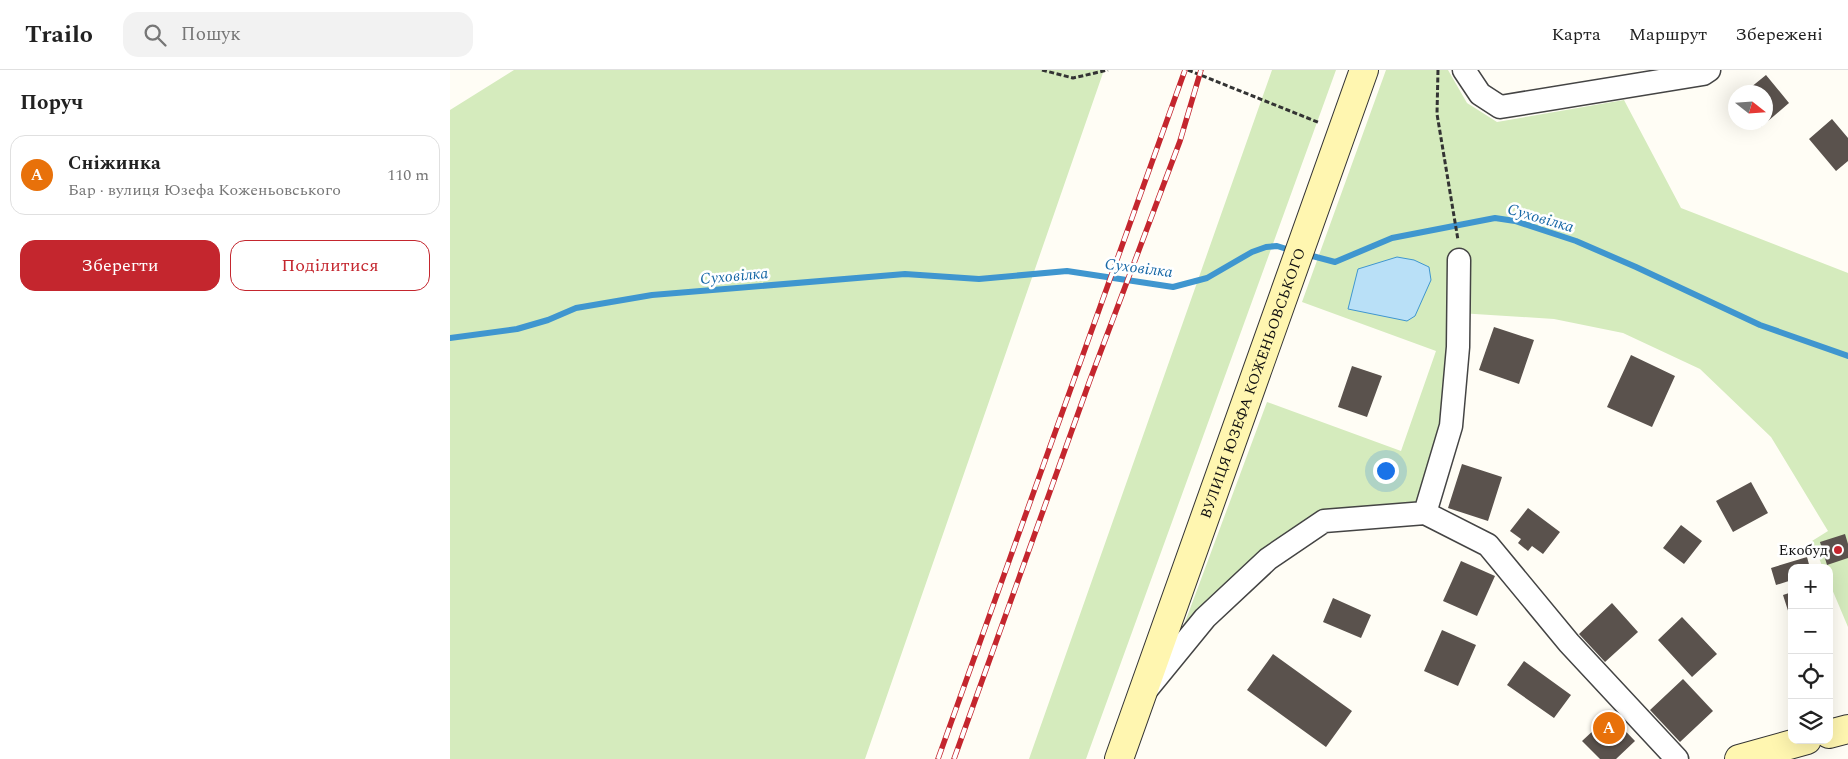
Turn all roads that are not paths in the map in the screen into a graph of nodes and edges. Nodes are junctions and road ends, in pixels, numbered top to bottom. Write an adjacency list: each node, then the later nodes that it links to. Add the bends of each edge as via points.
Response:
1 (1364, 70): 6 (main road, ВУЛИЦЯ ЮЗЕФА КОЖЕНЬОВСЬКОГО)
2 (1464, 70): 3 (street, via 1480,94 1500,107 1703,74)
3 (1709, 70)
4 (1459, 260): 5 (street, via 1458,347 1452,426)
5 (1425, 513): 6 (street, ВУЛИЦЯ ЮЗЕФА КОЖЕНЬОВСЬКОГО, via 1324,521 1268,559 1205,618); 11 (street, via 1488,545 1569,643)
6 (1140, 697): 10 (main road, ВУЛИЦЯ ЮЗЕФА КОЖЕНЬОВСЬКОГО)
7 (1848, 729): 8 (main road)
8 (1833, 733)
9 (1793, 744): 12 (main road)
10 (1119, 759)
11 (1677, 759)
12 (1739, 759)

